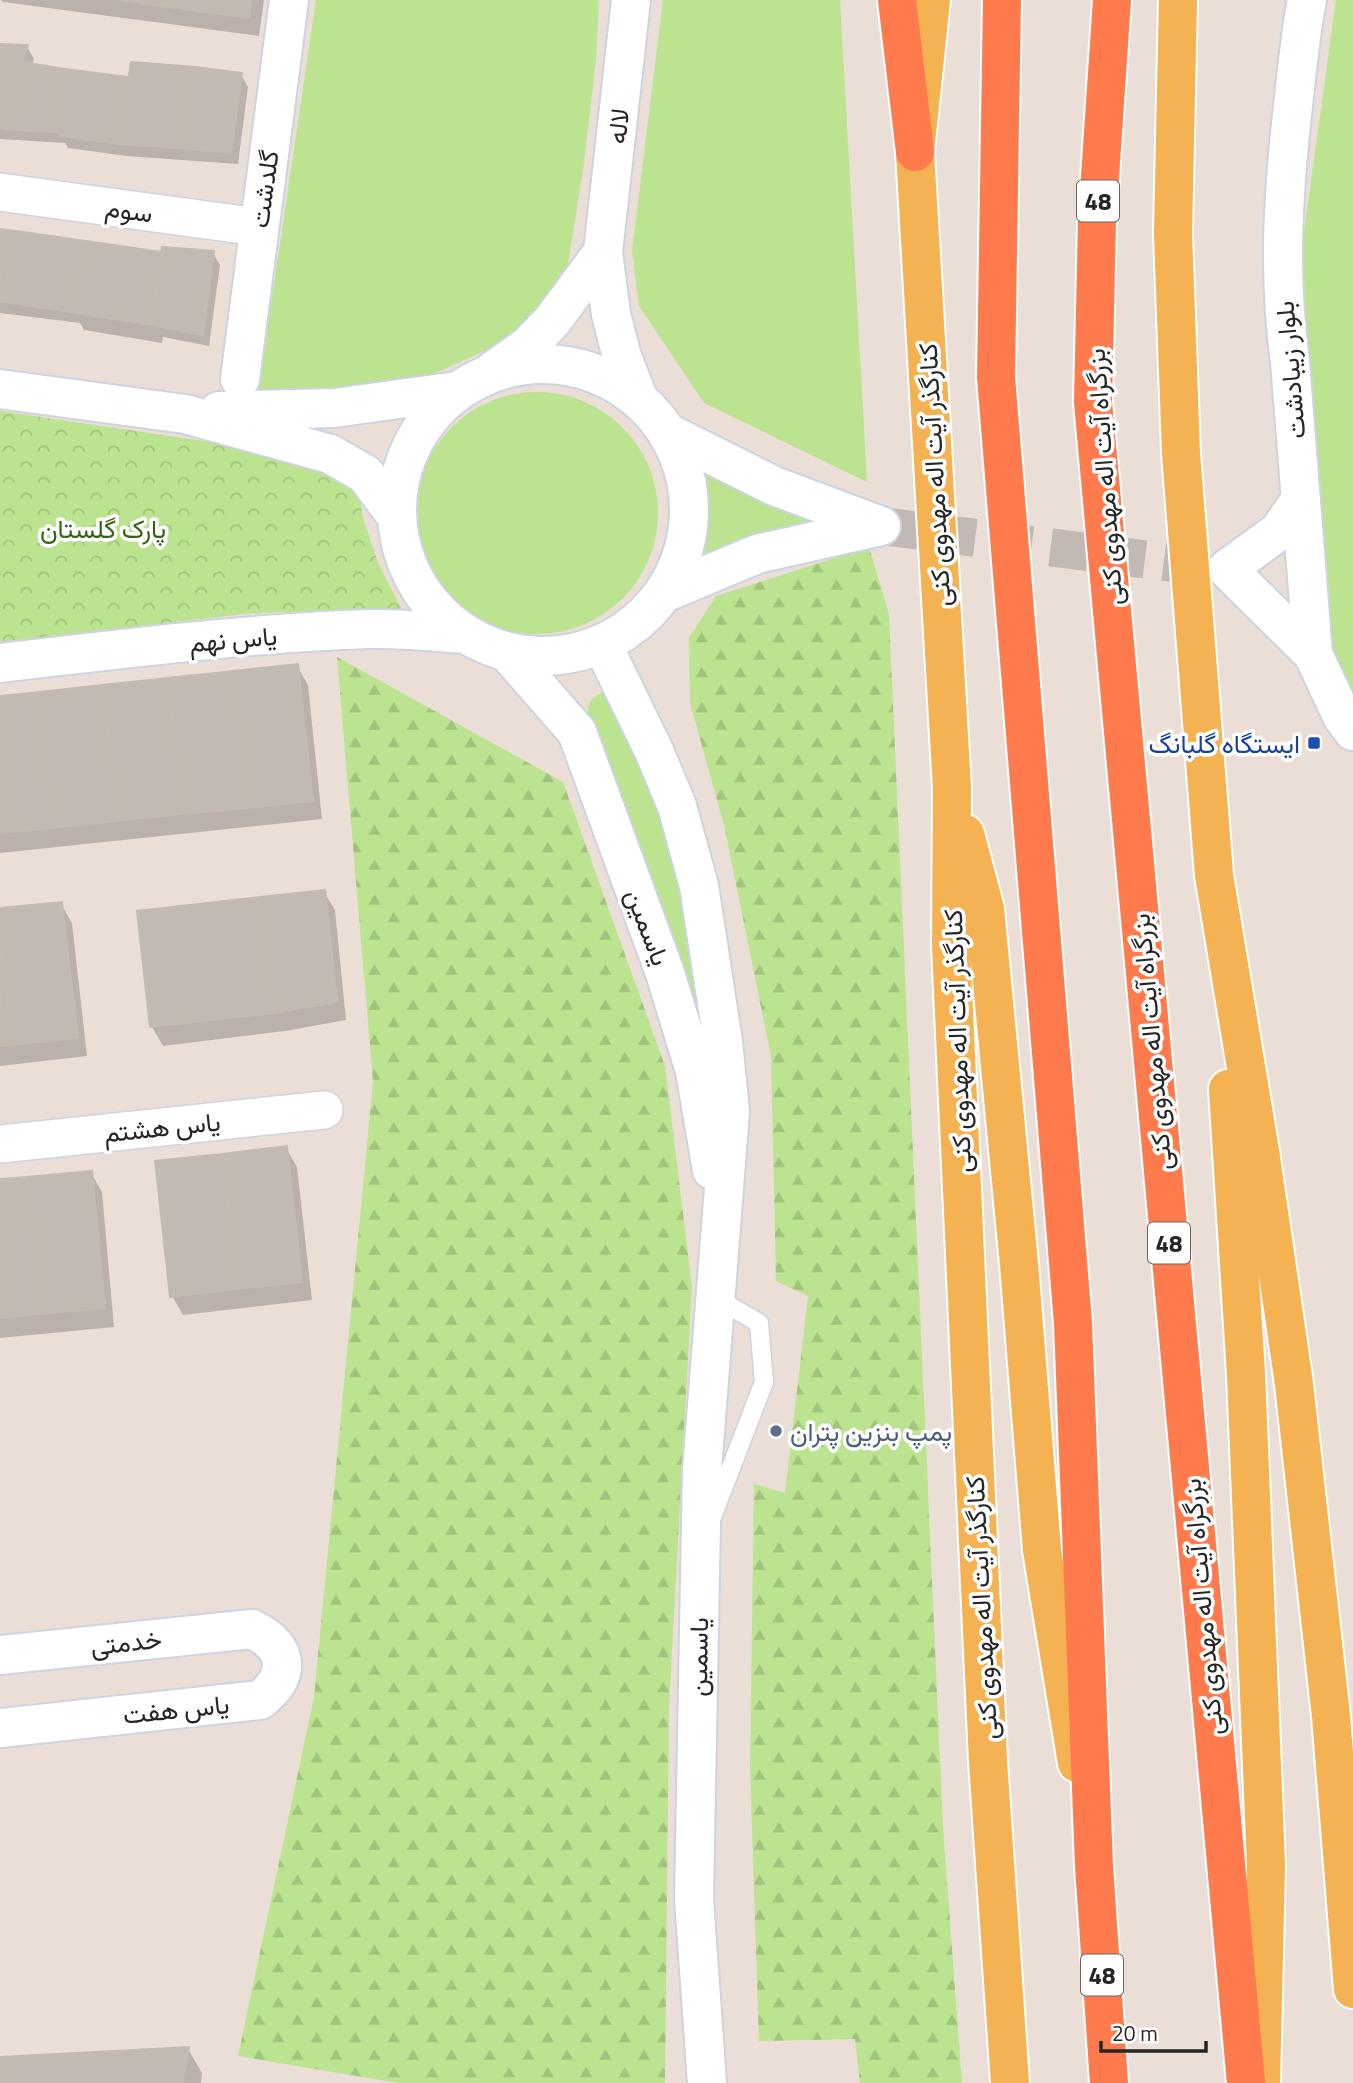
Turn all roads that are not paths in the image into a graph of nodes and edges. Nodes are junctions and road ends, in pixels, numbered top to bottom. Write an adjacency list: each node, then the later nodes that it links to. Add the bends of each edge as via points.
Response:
1 (289, 0): 11 (street, گلدشت)
2 (631, 0): 12 (street, لاله)
3 (897, 0): 9 (highway)
4 (931, 0): 9 (main road, کنارگذر آیت اله مهدوی کنی)
5 (1002, 0): 38 (highway, 48, via 996,377 1073,1323)
6 (1112, 0): 43 (highway, بزرگراه آیت اله مهدوی کنی / 48, via 1097,221 1093,402)
7 (1178, 0): 29 (main road, via 1173,233 1181,453)
8 (1308, 8): 19 (street, بلوار زیبادشت, via 1288,150 1281,264)
9 (915, 152): 28 (main road, کنارگذر آیت اله مهدوی کنی)
10 (0, 192): 11 (street, سوم)
11 (258, 227): 13 (street, گلدشت)
12 (603, 252): 14 (street, via 528,346); 16 (street, لاله, via 611,314)
13 (240, 379)
14 (473, 382): 16 (street, via 525,365 566,365 604,377); 17 (street, via 334,408); 20 (street, via 427,419 407,454 398,481)
15 (0, 389): 17 (street)
16 (638, 398): 18 (street)
17 (185, 414): 20 (street, via 330,454 365,474)
18 (668, 433): 21 (street, via 685,472 689,513 682,555); 21 (street, via 774,486 881,526 757,554)
19 (1301, 499): 25 (street, بلوار زیبادشت); 25 (street, via 1279,531 1227,569)
20 (395, 514): 22 (street, via 411,574 434,608)
21 (664, 593): 23 (street, via 633,625)
22 (466, 634): 24 (street); 26 (street, یاس نهم, via 373,629 324,632)
23 (602, 644): 24 (street, via 543,656); 32 (street, یاسمین, via 677,806 699,886 730,1111)
24 (507, 652): 32 (street, یاسمین, via 577,732 665,973 695,1071)
25 (1313, 654): 27 (street, بلوار زیبادشت)
26 (0, 663)
27 (1353, 731)
28 (952, 788): 38 (main road, via 985,909 1042,1550); 41 (main road, کنارگذر آیت اله مهدوی کنی, via 952,974 988,1760)
29 (1214, 875): 39 (main road, via 1294,1384 1331,1716); 44 (main road, via 1246,1374 1264,1811)
30 (324, 1110): 31 (street, یاس هشتم)
31 (0, 1144)
32 (722, 1231): 33 (street, یاسمین)
33 (716, 1298): 34 (street, یاسمین); 34 (lane, via 759,1323 764,1382)
34 (700, 1546): 40 (street, یاسمین, via 694,1899)
35 (252, 1629): 36 (street, خدمتی); 37 (street, یاس هفت, via 269,1637 280,1653 282,1671 275,1688 260,1700)
36 (0, 1655)
37 (0, 1728)
38 (1094, 1866): 42 (highway, 48)
39 (1353, 1989)
40 (707, 2083)
41 (1010, 2083)
42 (1109, 2083)
43 (1245, 2083)
44 (1261, 2083)

